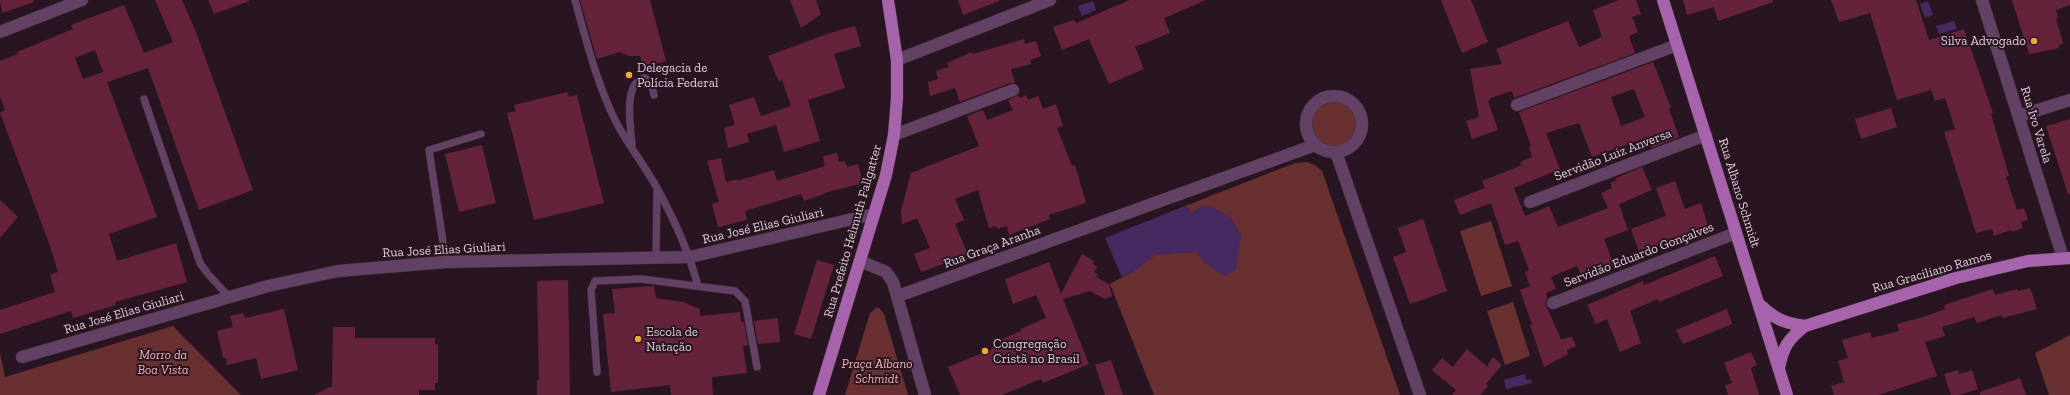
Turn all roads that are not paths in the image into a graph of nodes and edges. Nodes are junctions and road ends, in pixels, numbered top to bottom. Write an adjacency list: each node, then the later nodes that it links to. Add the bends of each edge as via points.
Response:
1 (82, 0): 7 (street)
2 (575, 0): 20 (lane, via 596,76 615,120)
3 (888, 0): 9 (main road, Rua Prefeito Helmuth Fallgatter)
4 (1050, 0): 9 (street)
5 (1663, 0): 8 (main road, Rua Albano Schmidt)
6 (1982, 0): 15 (street, Rua Ivo Varela)
7 (0, 32)
8 (1677, 45): 14 (street); 18 (main road, Rua Albano Schmidt)
9 (897, 60): 17 (main road, Rua Prefeito Helmuth Fallgatter)
10 (1013, 90): 17 (street)
11 (654, 95): 20 (lane, via 651,82 645,78 638,79 633,84 630,109)
12 (144, 99): 33 (lane, via 200,263)
13 (2070, 100): 15 (street)
14 (1517, 105)
15 (2019, 116): 27 (street, Rua Ivo Varela)
16 (480, 134): 30 (lane, via 429,150)
17 (894, 135): 24 (main road, Rua Prefeito Helmuth Fallgatter, via 886,175)
18 (1706, 135): 23 (street, Servidão Luiz Anversa); 25 (main road, Rua Albano Schmidt)
19 (1315, 145): 21 (street, via 1328,152); 21 (street, via 1309,138 1306,128 1306,118 1310,109 1325,97 1344,97 1358,109 1362,128 1353,145); 32 (street, Rua Graça Aranha)
20 (632, 148): 22 (lane)
21 (1336, 152): 43 (street)
22 (657, 188): 26 (lane); 28 (lane)
23 (1530, 202)
24 (874, 214): 26 (street, Rua José Elias Giuliari); 29 (main road, Rua Prefeito Helmuth Fallgatter)
25 (1736, 232): 34 (street, Servidão Eduardo Gonçalves); 35 (main road, Rua Albano Schmidt)
26 (690, 257): 28 (street, Rua José Elias Giuliari); 31 (lane)
27 (2067, 258): 36 (main road, Rua Graciliano Ramos, via 2028,262 1956,278)
28 (656, 259): 30 (street, Rua José Elias Giuliari)
29 (860, 261): 32 (street, via 886,272 894,282); 41 (main road, Rua Prefeito Helmuth Fallgatter)
30 (446, 262): 33 (street, Rua José Elias Giuliari, via 331,272)
31 (698, 286): 38 (lane, via 735,291 745,301); 40 (lane, via 641,279 596,281 591,290)
32 (898, 296): 42 (street)
33 (229, 297): 37 (street, Rua José Elias Giuliari)
34 (1553, 303)
35 (1759, 304): 36 (main road, Rua Graciliano Ramos, via 1775,318); 39 (main road, Rua Albano Schmidt)
36 (1805, 326): 39 (main road, Rua Graciliano Ramos, via 1792,336 1783,351)
37 (22, 357)
38 (757, 367)
39 (1779, 370): 44 (main road, Rua Albano Schmidt)
40 (597, 372)
41 (819, 395)
42 (925, 395)
43 (1420, 395)
44 (1787, 395)

